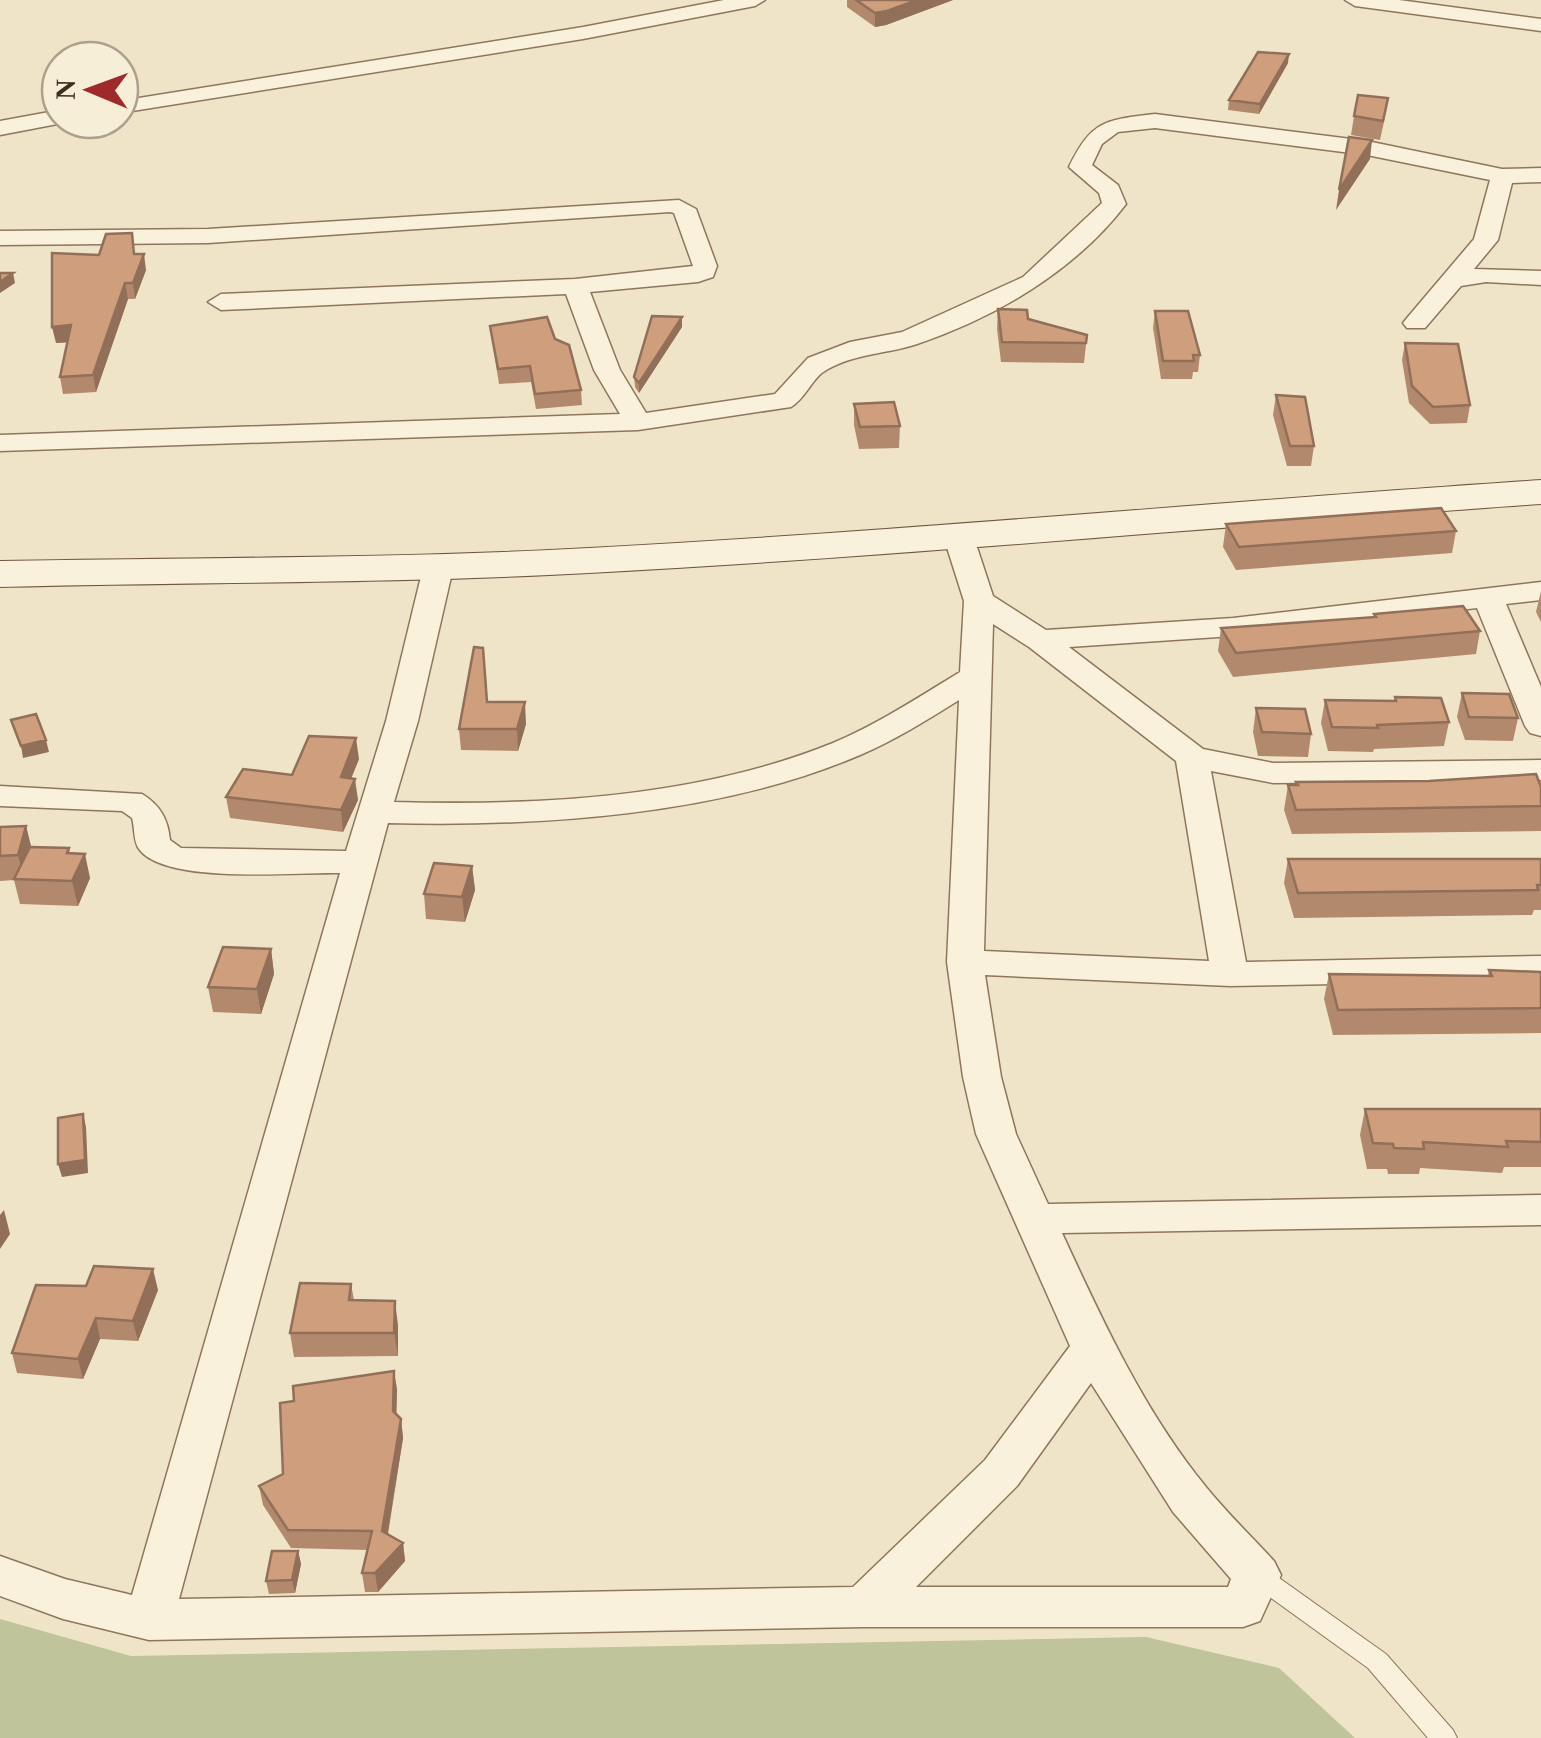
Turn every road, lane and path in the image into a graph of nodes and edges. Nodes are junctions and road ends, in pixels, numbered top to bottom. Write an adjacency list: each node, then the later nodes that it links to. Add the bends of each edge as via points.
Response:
1 (755, 0): 4 (street)
2 (1355, 0): 3 (street)
3 (1541, 25)
4 (140, 104)
5 (40, 121): 6 (street)
6 (0, 128)
7 (1502, 176): 8 (street); 11 (street, via 1486,240); 15 (street, via 1368,148 1156,121 1112,126 1093,141 1080,167 1110,190 1114,204 1032,282 910,338 818,364 782,400)
8 (1541, 176)
9 (0, 238): 12 (street, via 208,236 664,205 684,210 704,272)
10 (1541, 278): 11 (street)
11 (1455, 279): 14 (street)
12 (575, 286): 13 (street); 15 (street, via 607,370)
13 (221, 302)
14 (1416, 323)
15 (638, 422): 16 (street)
16 (0, 443)
17 (1541, 492): 18 (street)
18 (959, 538): 19 (street); 23 (street)
19 (440, 564): 20 (street); 30 (street)
20 (0, 574)
21 (1541, 591): 22 (street)
22 (1488, 598): 24 (street, via 1233,627); 26 (street)
23 (979, 601): 24 (street); 25 (street)
24 (1040, 640): 27 (street)
25 (973, 678): 30 (street, via 827,757 674,797 598,806); 32 (street)
26 (1541, 726)
27 (1192, 757): 28 (street, via 1273,772); 34 (street)
28 (1541, 770)
29 (0, 796): 31 (street, via 130,800 151,819 152,844 182,860)
30 (374, 812): 31 (street)
31 (358, 862): 41 (street)
32 (964, 962): 34 (street); 36 (street, via 991,1115)
33 (1541, 968): 34 (street)
34 (1230, 974)
35 (1541, 1210): 36 (street)
36 (1033, 1219): 37 (street)
37 (1093, 1348): 38 (street, via 1190,1498); 40 (street, via 1001,1473)
38 (1258, 1575): 40 (street, via 1243,1607); 42 (lane, via 1377,1661)
39 (0, 1576): 41 (street)
40 (864, 1606): 41 (street)
41 (149, 1620)
42 (1444, 1738)

